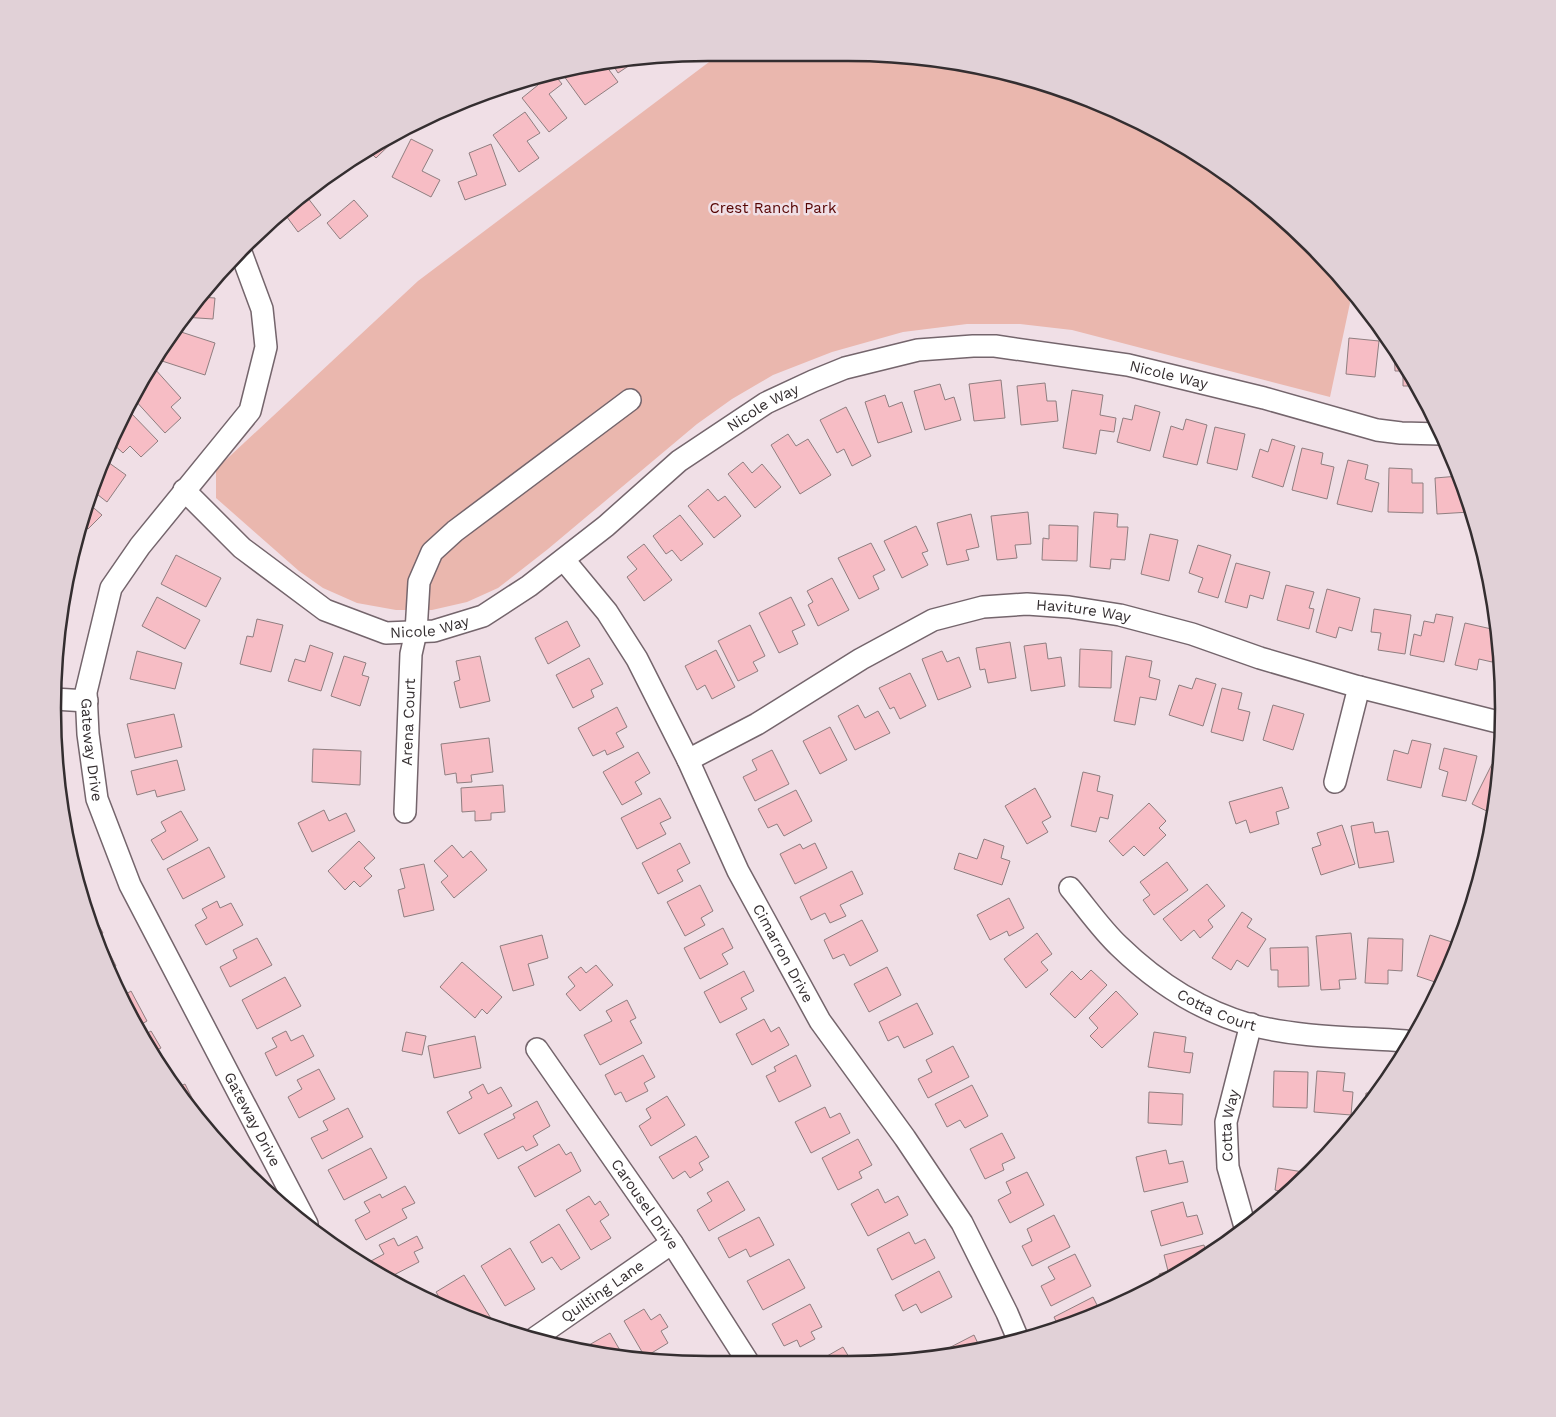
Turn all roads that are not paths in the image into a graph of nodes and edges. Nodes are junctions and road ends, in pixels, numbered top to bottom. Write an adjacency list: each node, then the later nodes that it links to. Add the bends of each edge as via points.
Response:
1 (243, 259): 4 (street, Gateway Drive, via 262,309 266,347 250,411)
2 (630, 400): 6 (street, Arena Court, via 455,530 432,552 419,582)
3 (1433, 434): 5 (street, Nicole Way, via 1377,430 1128,364 995,346 918,350 846,368 766,403 678,461)
4 (184, 490): 6 (street, Nicole Way, via 242,548 325,610 386,634); 9 (street, Gateway Drive, via 111,588 86,692)
5 (564, 560): 6 (street, Nicole Way, via 483,616 434,631); 11 (street, Cimarron Drive, via 607,612 636,659)
6 (416, 632): 13 (street, Arena Court, via 411,654)
7 (1359, 687): 10 (street, Haviture Way); 11 (street, Haviture Way, via 1192,634 1120,615 1027,604 983,607 933,620 861,659 757,724); 12 (street)
8 (61, 699): 9 (street)
9 (87, 701): 18 (street, Gateway Drive, via 97,799 130,885)
10 (1494, 721)
11 (688, 760): 22 (street, Cimarron Drive, via 738,871 820,1021 962,1223)
12 (1335, 782)
13 (405, 812)
14 (1070, 888): 15 (street, Cotta Court, via 1118,945 1146,970 1179,994 1215,1012)
15 (1251, 1024): 16 (street, Cotta Court, via 1290,1032); 19 (street, Cotta Way, via 1226,1122 1228,1167)
16 (1402, 1042)
17 (537, 1048): 20 (street, Carousel Drive)
18 (300, 1210)
19 (1243, 1221)
20 (672, 1244): 21 (street, Quilting Lane); 23 (street, Carousel Drive)
21 (541, 1334)
22 (1016, 1334)
23 (744, 1356)

